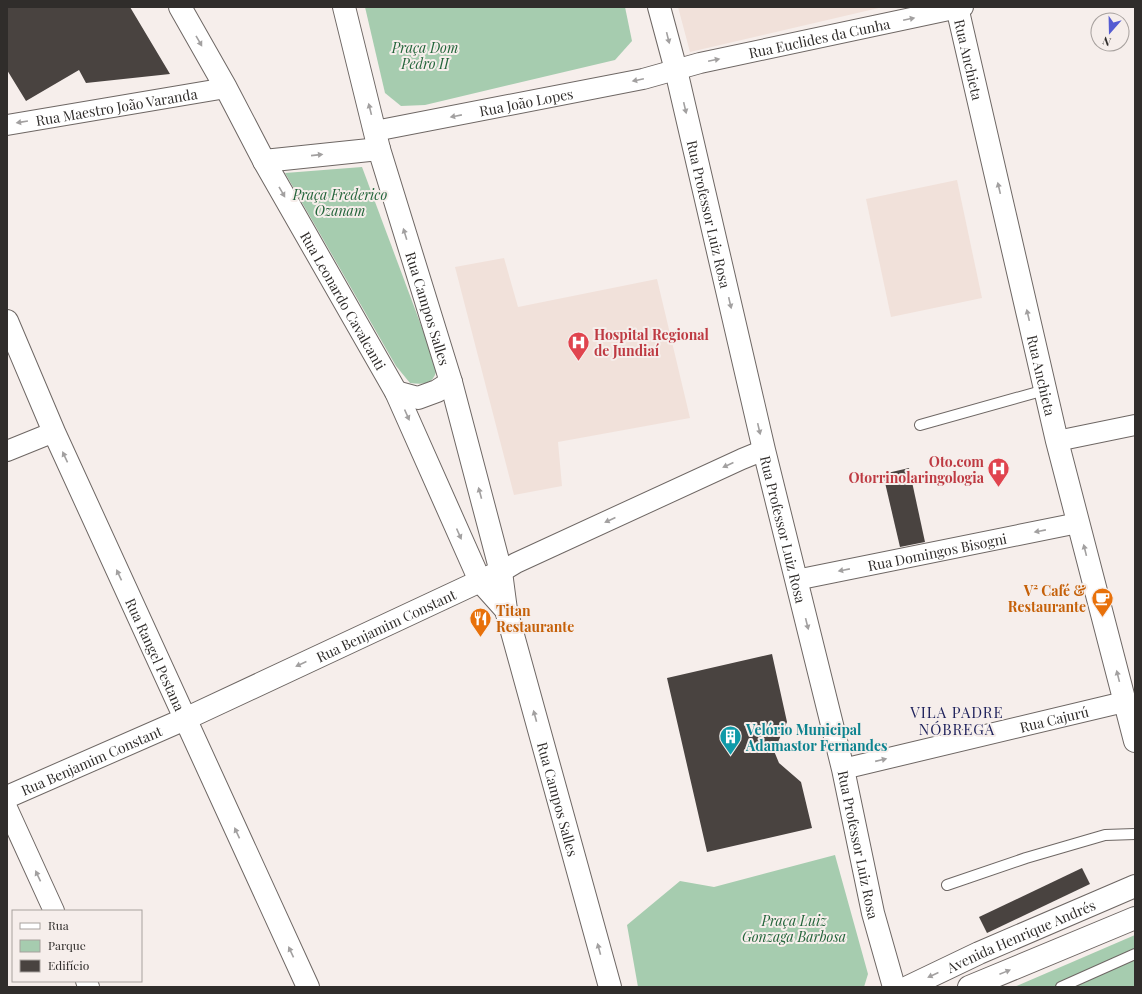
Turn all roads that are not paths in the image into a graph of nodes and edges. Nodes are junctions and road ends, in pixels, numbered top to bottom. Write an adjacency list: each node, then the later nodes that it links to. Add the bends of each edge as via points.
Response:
1 (180, 7): 6 (main road, Rua Leonardo Cavalcanti, one-way to 6)
2 (344, 7): 8 (main road, Rua Campos Salles, one-way to 2)
3 (659, 7): 5 (main road, Rua Professor Luiz Rosa, one-way to 5)
4 (959, 8): 5 (street, Rua Euclides da Cunha, one-way to 4); 12 (main road, Rua Anchieta, one-way to 4)
5 (676, 70): 8 (street, Rua João Lopes, one-way to 8); 18 (main road, Rua Professor Luiz Rosa, one-way to 18)
6 (226, 88): 7 (street, Rua Maestro João Varanda, one-way to 7); 9 (main road, Rua Leonardo Cavalcanti)
7 (7, 124)
8 (377, 140): 9 (main road, one-way to 8); 11 (main road, Rua Campos Salles, one-way to 8)
9 (264, 161): 13 (main road, Rua Leonardo Cavalcanti, one-way to 13)
10 (7, 321): 16 (main road, Rua Rangel Pestana)
11 (451, 382): 13 (main road, via 418,398); 21 (main road, Rua Campos Salles, one-way to 11)
12 (1045, 390): 14 (lane); 17 (main road, Rua Anchieta)
13 (396, 392): 23 (main road, Rua Leonardo Cavalcanti, one-way to 23)
14 (920, 425)
15 (1135, 425): 17 (street)
16 (54, 432): 19 (street); 26 (main road, Rua Rangel Pestana, one-way to 16)
17 (1057, 441): 20 (main road, Rua Anchieta)
18 (764, 450): 21 (street, Rua Benjamim Constant, one-way to 21, via 524,559); 22 (main road, Rua Professor Luiz Rosa)
19 (7, 451)
20 (1078, 523): 22 (street, Rua Domingos Bisogni, one-way to 22); 25 (main road, Rua Anchieta, one-way to 20)
21 (501, 572): 23 (main road, Rua Benjamim Constant); 24 (main road, Rua Campos Salles)
22 (796, 580): 28 (main road, Rua Professor Luiz Rosa, one-way to 28)
23 (480, 581): 24 (main road, Rua Campos Salles); 26 (main road, Rua Benjamim Constant, one-way to 26)
24 (506, 610): 40 (main road, Rua Campos Salles, one-way to 24)
25 (1124, 702): 27 (main road, Rua Anchieta); 28 (street, Rua Cajurú, one-way to 25)
26 (185, 719): 29 (main road, Rua Benjamim Constant); 39 (main road, Rua Rangel Pestana, one-way to 26)
27 (1135, 741)
28 (843, 770): 41 (main road, Rua Professor Luiz Rosa, via 873,913)
29 (7, 797)
30 (7, 808): 35 (street, one-way to 30)
31 (1135, 834): 32 (lane, via 1104,835)
32 (947, 885)
33 (1135, 886): 42 (main road, Avenida Henrique Andrés, one-way to 42, via 979,953)
34 (1135, 908): 37 (main road)
35 (54, 910)
36 (1135, 918): 37 (main road, Avenida Henrique Andrés)
37 (1104, 932): 43 (main road, Avenida Henrique Andrés, one-way to 37)
38 (1135, 954): 44 (lane)
39 (308, 987)
40 (610, 987)
41 (894, 987)
42 (908, 987)
43 (969, 987)
44 (1061, 987)

